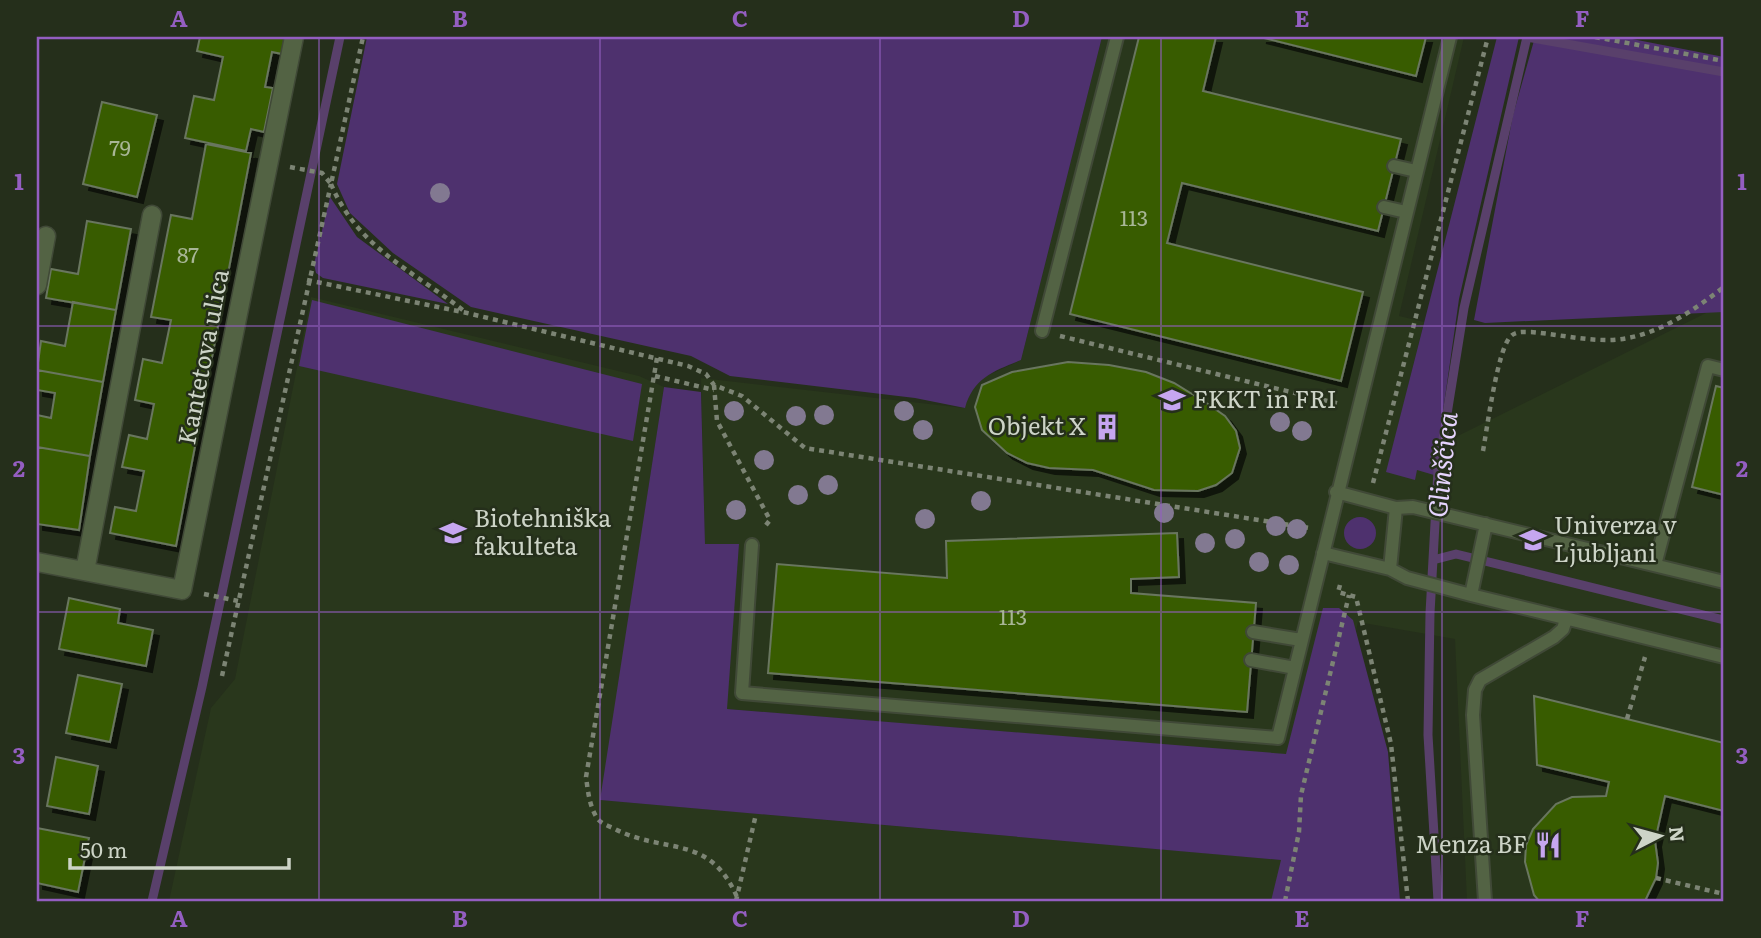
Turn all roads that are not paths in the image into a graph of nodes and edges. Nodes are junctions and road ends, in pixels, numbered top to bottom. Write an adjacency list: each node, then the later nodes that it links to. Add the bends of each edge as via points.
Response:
1 (294, 37): 21 (street, Kantetova ulica, via 182,590)
2 (1117, 37): 11 (lane)
3 (1449, 37): 5 (lane)
4 (1394, 166): 5 (lane)
5 (1416, 172): 7 (lane)
6 (1384, 207): 7 (lane)
7 (1406, 212): 13 (lane)
8 (152, 215): 21 (street)
9 (46, 236): 10 (street)
10 (37, 285)
11 (1042, 331)
12 (1724, 370): 19 (lane, via 1709,366)
13 (1336, 492): 14 (lane); 17 (lane)
14 (1396, 508): 15 (lane, via 1413,507); 20 (lane)
15 (1486, 524): 19 (lane); 23 (lane)
16 (752, 545): 29 (lane, via 742,693 1278,737)
17 (1322, 553): 20 (lane); 26 (lane)
18 (37, 562): 21 (street, Kantetova ulica)
19 (1655, 565): 22 (lane)
20 (1390, 569): 23 (lane)
21 (85, 571)
22 (1724, 582)
23 (1471, 595): 24 (lane)
24 (1566, 619): 27 (lane); 30 (lane, via 1554,637 1480,680 1475,690)
25 (1253, 632): 26 (lane)
26 (1301, 640): 29 (lane)
27 (1724, 657)
28 (1251, 660): 29 (lane)
29 (1295, 668)
30 (1485, 901)

